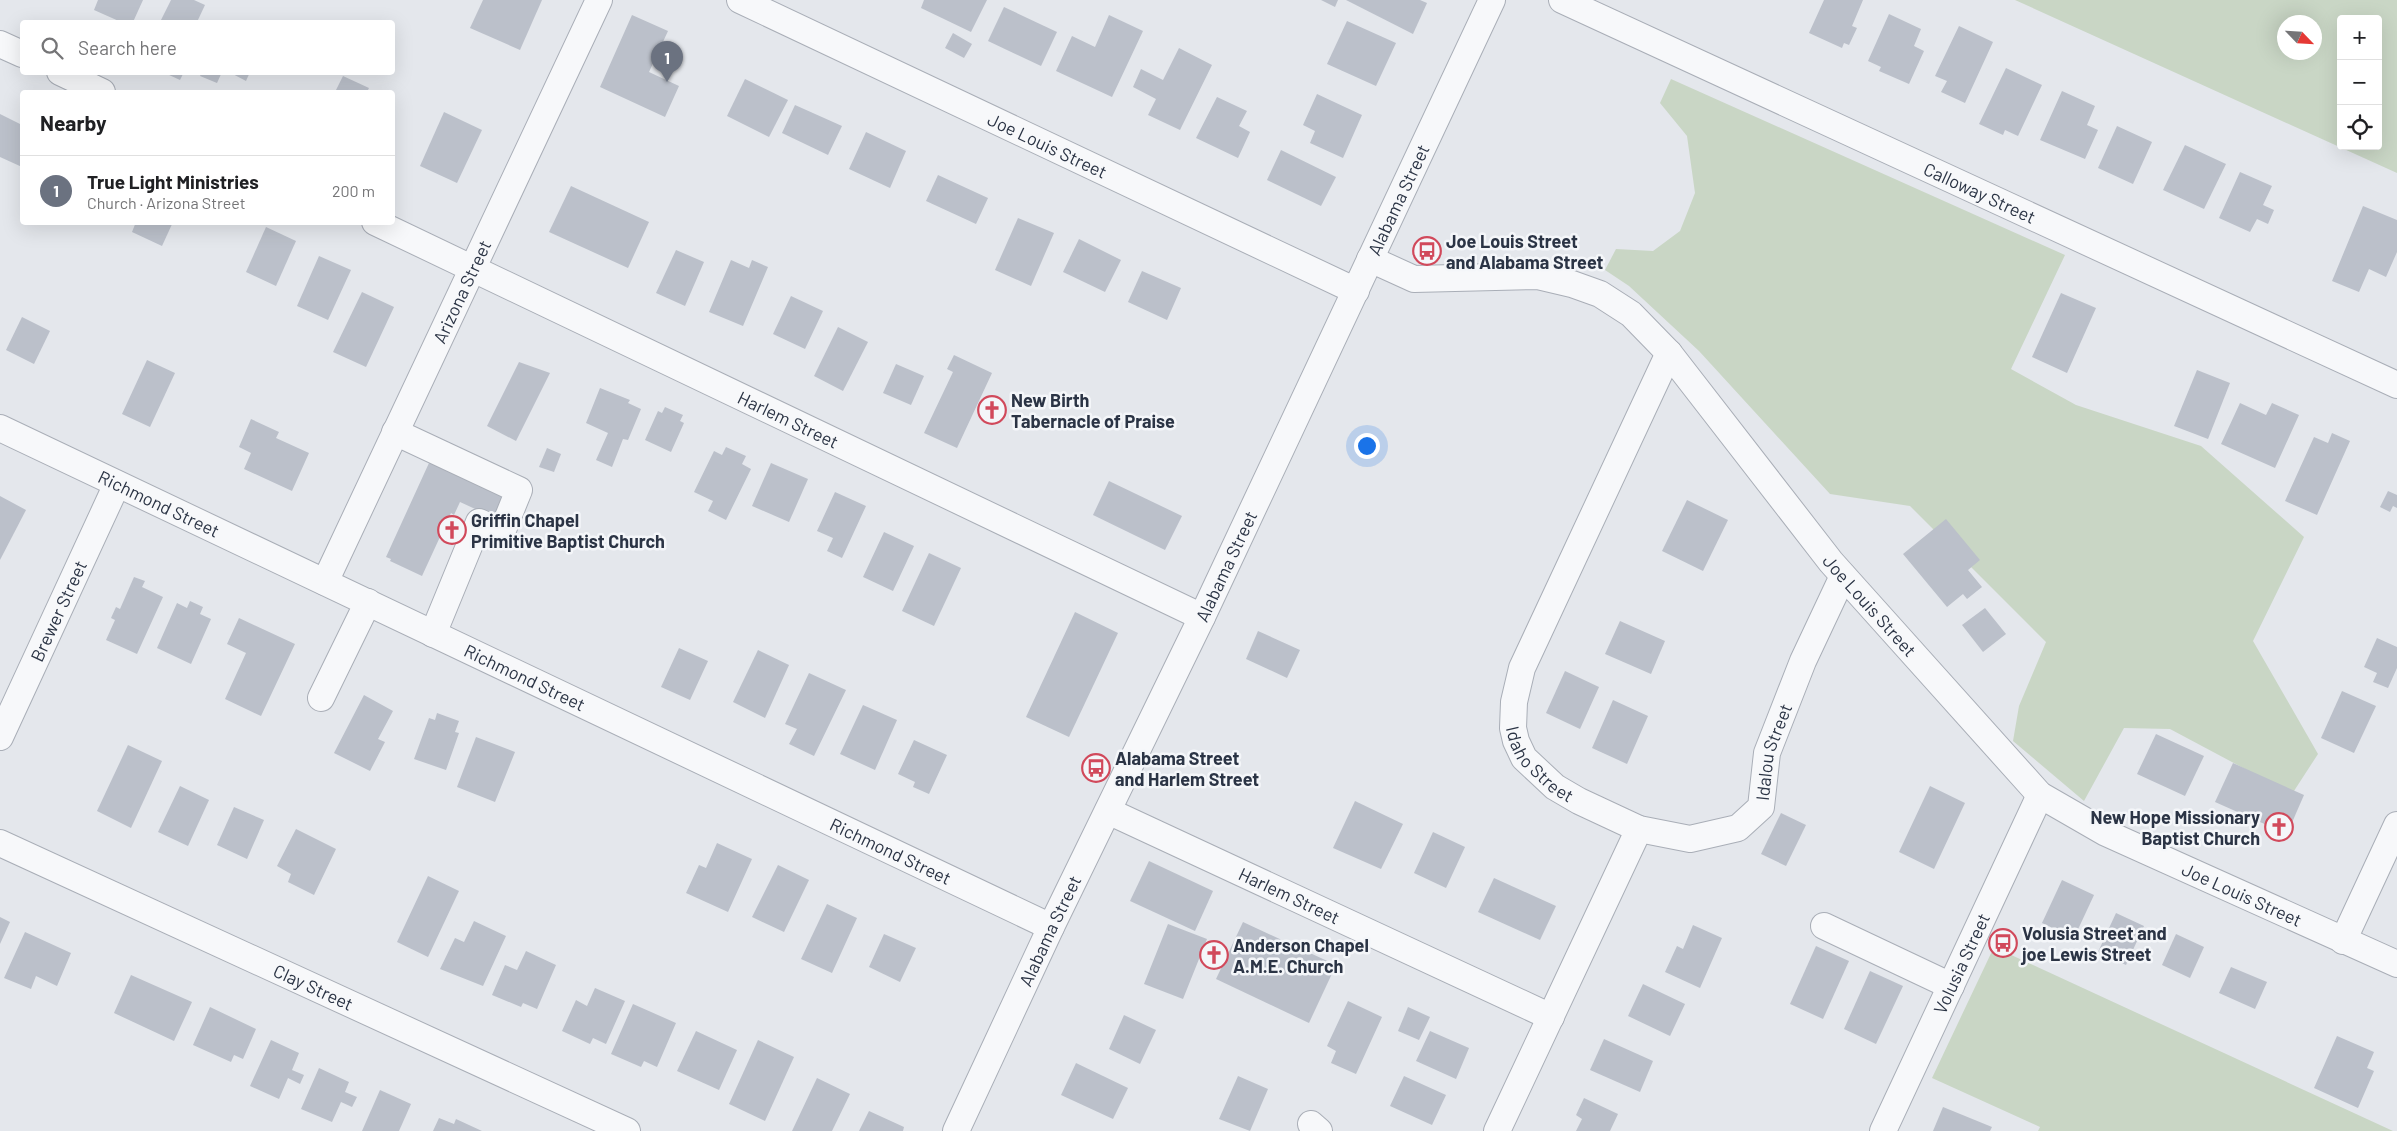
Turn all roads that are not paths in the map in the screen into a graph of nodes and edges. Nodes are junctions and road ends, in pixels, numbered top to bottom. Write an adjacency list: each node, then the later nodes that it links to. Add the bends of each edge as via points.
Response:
1 (599, 0): 12 (street, Arizona Street)
2 (740, 0): 13 (street, Joe Louis Street)
3 (1492, 0): 11 (street, Alabama Street)
4 (1562, 0): 5 (street, Calloway Street)
5 (1609, 10): 15 (street, Calloway Street)
6 (0, 44): 7 (street)
7 (20, 53)
8 (66, 75): 9 (street)
9 (98, 90)
10 (381, 225): 12 (street, Harlem Street)
11 (1370, 259): 13 (street, Alabama Street); 14 (street, Joe Louis Street, via 1414,278 1538,276 1572,284 1600,294 1631,314)
12 (472, 269): 17 (street, Arizona Street); 22 (street, Harlem Street)
13 (1356, 290): 22 (street, Alabama Street)
14 (1669, 353): 19 (street, Joe Louis Street); 29 (street, Idaho Street, via 1522,668 1514,702 1513,728 1524,758 1555,787)
15 (2397, 385)
16 (0, 428): 18 (street, Richmond Street)
17 (394, 432): 20 (street, Arizona Street); 23 (street, via 519,490 502,532 479,522)
18 (118, 484): 20 (street, Richmond Street); 25 (street, Brewer Street)
19 (1843, 576): 26 (street, Joe Louis Street); 29 (street, Idalou Street, via 1803,661 1767,753 1761,807 1738,828 1690,840)
20 (325, 582): 21 (street, Richmond Street)
21 (368, 602): 23 (street, Richmond Street); 24 (street)
22 (1202, 617): 27 (street, Alabama Street)
23 (433, 634): 32 (street, Richmond Street)
24 (322, 698)
25 (0, 738)
26 (2040, 795): 33 (street, Joe Louis Street, via 2106,834); 35 (street, Volusia Street)
27 (1108, 812): 32 (street, Alabama Street); 36 (street, Harlem Street)
28 (2397, 826): 33 (street)
29 (1639, 829): 36 (street)
30 (0, 843): 37 (street, Clay Street)
31 (1824, 926): 35 (street)
32 (1051, 927): 38 (street, Alabama Street)
33 (2343, 941): 34 (street, Joe Louis Street)
34 (2397, 964)
35 (1951, 986): 40 (street, Volusia Street)
36 (1551, 1017): 39 (street)
37 (627, 1131)
38 (956, 1131)
39 (1497, 1131)
40 (1883, 1131)

